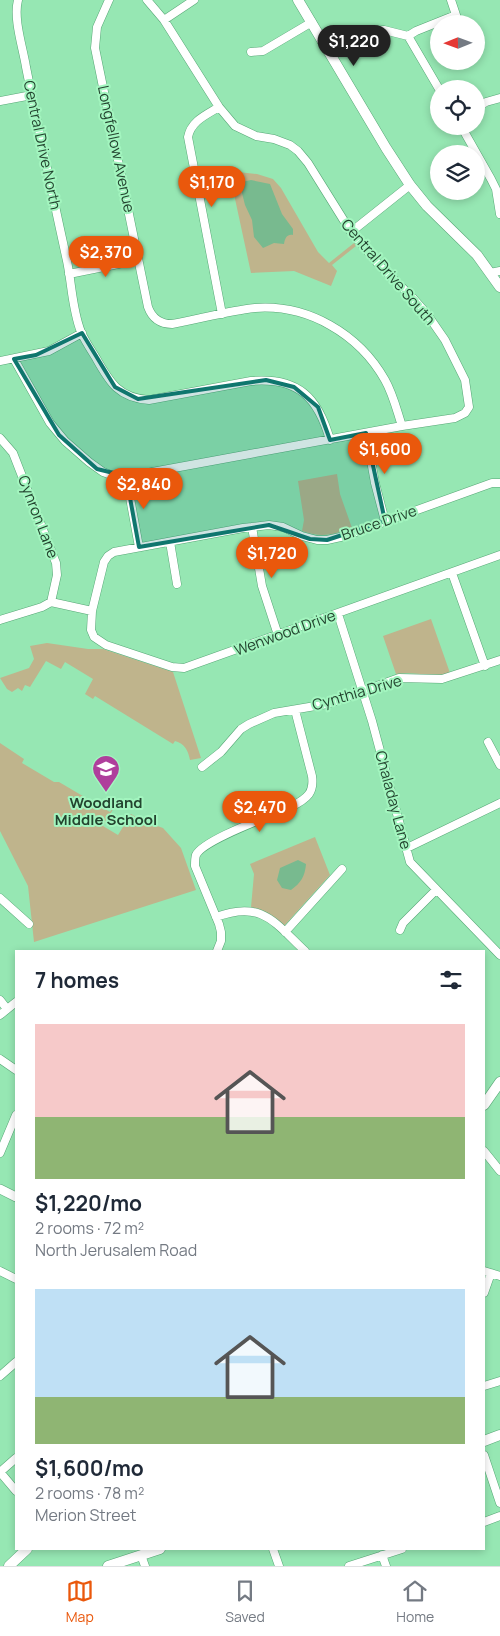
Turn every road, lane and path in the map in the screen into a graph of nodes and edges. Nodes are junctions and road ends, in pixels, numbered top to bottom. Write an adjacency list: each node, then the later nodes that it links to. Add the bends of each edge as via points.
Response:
1 (18, 0): 13 (street, Central Drive North, via 17,15)
2 (109, 0): 22 (street, Longfellow Avenue, via 97,27 95,48)
3 (147, 0): 7 (street, Central Drive South)
4 (194, 0): 7 (street)
5 (298, 0): 8 (main road)
6 (451, 0): 9 (street, via 456,15)
7 (164, 20): 17 (street, Central Drive South)
8 (312, 22): 10 (main road); 11 (street, via 263,51)
9 (408, 36): 10 (street, via 384,30); 12 (street)
10 (322, 37): 19 (main road)
11 (251, 52)
12 (434, 80)
13 (32, 95): 15 (street); 24 (street, Central Drive North)
14 (500, 98): 16 (street)
15 (0, 101)
16 (485, 103)
17 (219, 107): 21 (street, Central Drive South, via 242,130 283,142 298,151); 26 (street, via 193,124 188,137)
18 (467, 135): 20 (street, via 496,189)
19 (410, 185): 21 (street); 23 (main road, via 427,206)
20 (500, 214)
21 (350, 232): 30 (street, Central Drive South, via 427,314 464,380 469,407 461,416)
22 (138, 260): 24 (street); 26 (street, Longfellow Avenue, via 148,307 156,319 172,324)
23 (495, 272): 25 (main road)
24 (70, 274): 27 (street, Central Drive North, via 74,312)
25 (500, 287)
26 (222, 314): 30 (street, Longfellow Avenue, via 255,308 292,311 312,316 342,332 363,349 380,371)
27 (82, 333): 28 (street, via 49,351); 33 (street, Central Drive North, via 106,377 126,395 150,400 251,381 277,381 294,387 311,400 321,412)
28 (14, 359): 29 (street); 34 (street, via 59,435 97,469 114,476)
29 (0, 361)
30 (402, 426): 31 (street)
31 (366, 433): 33 (street); 36 (street)
32 (0, 438): 43 (street, Cynron Lane, via 13,453 56,563)
33 (330, 440): 34 (street)
34 (126, 476): 39 (street)
35 (500, 483): 36 (street, Bruce Drive, via 492,483)
36 (385, 521): 37 (street, Bruce Drive, via 328,540 310,539 276,525)
37 (252, 527): 38 (street, Bruce Drive); 48 (street, via 262,586)
38 (170, 542): 39 (street, Bruce Drive); 42 (street)
39 (139, 547): 45 (street, Bruce Drive, via 108,556)
40 (500, 555): 41 (street, Wenwood Drive)
41 (452, 573): 46 (street, Wenwood Drive); 50 (street)
42 (177, 584)
43 (52, 602): 45 (street); 47 (street)
44 (0, 610): 47 (street)
45 (92, 612): 48 (street, Wenwood Drive, via 91,630 99,641 172,667 184,668)
46 (338, 614): 48 (street, Wenwood Drive); 51 (street, Chaladay Lane)
47 (2, 620)
48 (278, 635)
49 (500, 660): 50 (street, Cynthia Drive)
50 (485, 666): 51 (street, Cynthia Drive, via 442,679 399,678)
51 (363, 691): 52 (street, Cynthia Drive, via 327,704); 57 (street, Chaladay Lane)
52 (295, 710): 55 (street, Cynthia Drive, via 249,724); 61 (street, via 312,776 311,790 303,801 211,841 200,849 195,856 195,866)
53 (488, 742): 54 (street)
54 (500, 765)
55 (202, 767)
56 (500, 803): 57 (street)
57 (407, 848): 59 (street, Chaladay Lane, via 412,865)
58 (342, 870): 64 (street)
59 (436, 890): 63 (street); 67 (street, Chaladay Lane)
60 (0, 898): 62 (street)
61 (216, 917): 64 (street, via 237,910 253,911 272,920); 65 (street, via 221,932)
62 (29, 924)
63 (400, 930)
64 (285, 932): 66 (street)
65 (218, 950)
66 (304, 950)
67 (500, 955)
68 (0, 1000): 70 (street)
69 (15, 1003): 70 (street)
70 (7, 1009): 71 (street)
71 (0, 1014)
72 (0, 1059): 73 (street)
73 (15, 1069)
74 (500, 1082): 75 (main road)
75 (485, 1104)
76 (15, 1117): 78 (street)
77 (485, 1152): 79 (street)
78 (0, 1153)
79 (500, 1171)
80 (0, 1189): 81 (street)
81 (15, 1196)
82 (487, 1272): 84 (street); 86 (street)
83 (1, 1273): 85 (street)
84 (500, 1276)
85 (15, 1279)
86 (485, 1286)
87 (15, 1363): 88 (street)
88 (0, 1376)
89 (500, 1381): 90 (street)
90 (485, 1386)
91 (500, 1436): 92 (main road)
92 (485, 1441)
93 (485, 1457): 97 (street)
94 (15, 1459): 95 (street)
95 (0, 1472): 96 (street)
96 (15, 1490)
97 (500, 1503)
98 (500, 1516): 99 (street)
99 (485, 1522)
100 (26, 1550): 106 (main road)
101 (157, 1550): 104 (main road)
102 (274, 1550): 109 (street)
103 (399, 1550): 105 (street)
104 (141, 1555): 107 (main road); 108 (street)
105 (382, 1555): 110 (street); 111 (street)
106 (9, 1566)
107 (108, 1566)
108 (145, 1566)
109 (279, 1566)
110 (350, 1566)
111 (386, 1566)

